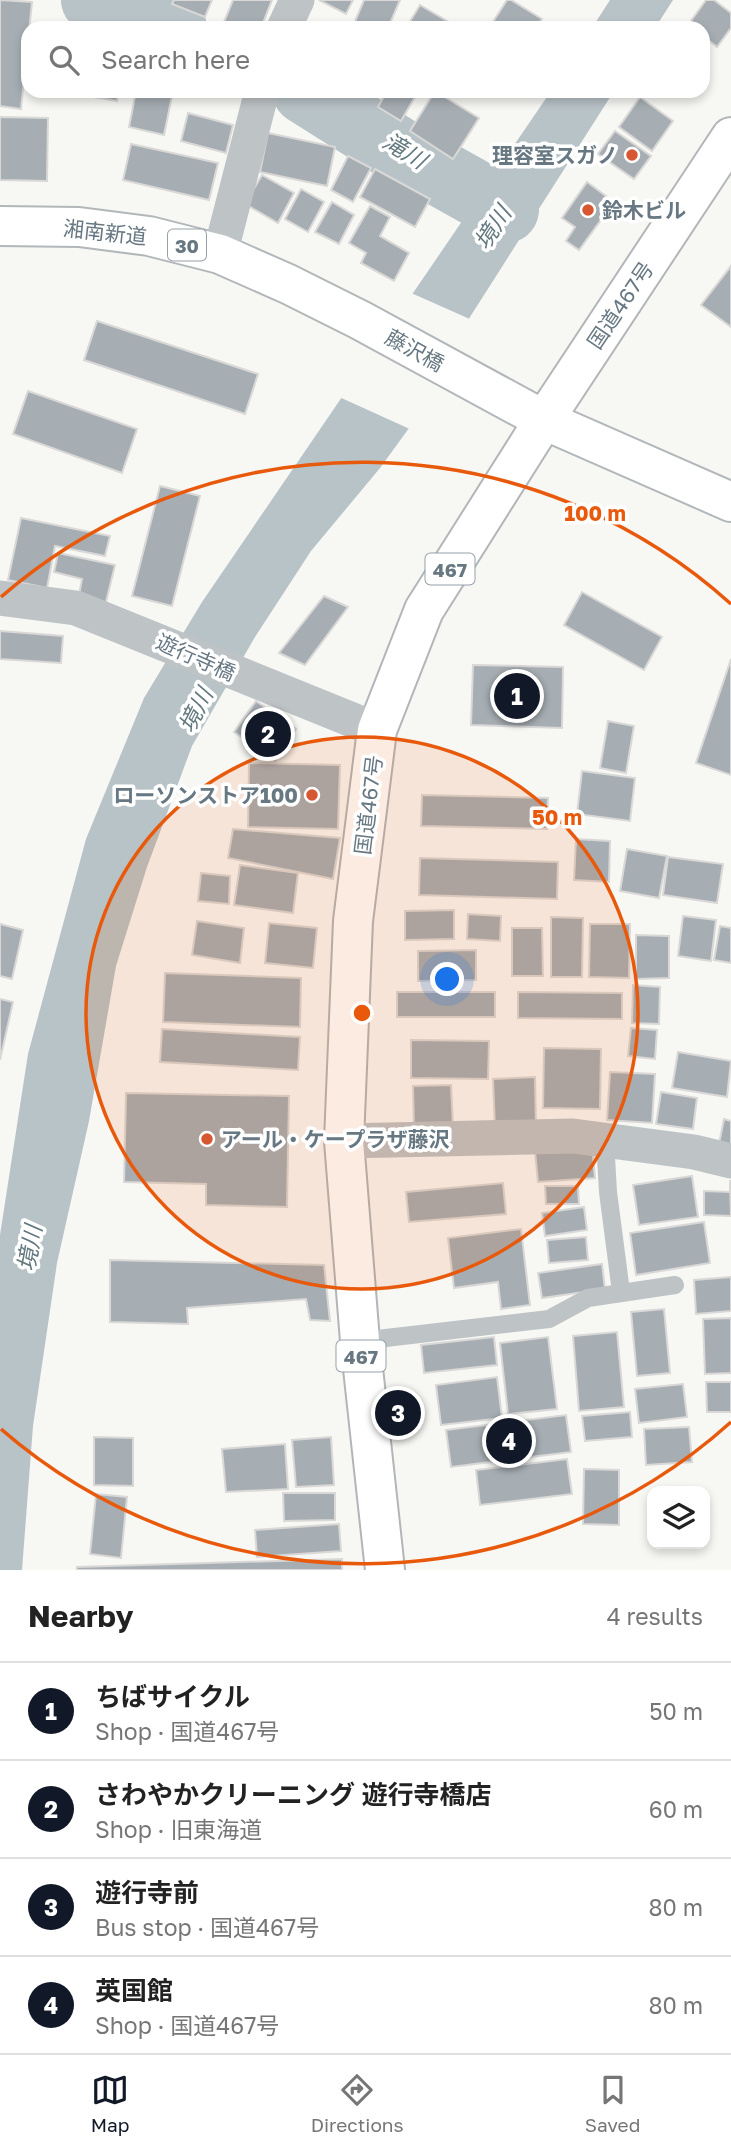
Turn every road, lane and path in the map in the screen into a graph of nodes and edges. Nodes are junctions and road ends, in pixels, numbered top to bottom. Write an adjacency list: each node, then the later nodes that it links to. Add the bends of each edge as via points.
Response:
1 (297, 0): 2 (street)
2 (287, 21)
3 (259, 98): 6 (street)
4 (731, 137): 8 (main road, 国道467号 / 467)
5 (0, 226): 6 (main road, 湘南新道 / 30, via 91,228 149,236)
6 (220, 254): 7 (main road, 湘南新道 / 30)
7 (360, 320): 8 (main road, 藤沢橋 / 30)
8 (544, 420): 9 (main road, 30); 11 (main road, 国道467号 / 467, via 424,610)
9 (731, 502)
10 (0, 598): 11 (street, 遊行寺橋, via 76,608)
11 (377, 730): 13 (main road, 国道467号 / 467, via 353,921)
12 (605, 1140): 13 (street, via 573,1136); 14 (street); 16 (lane)
13 (344, 1141): 17 (main road, 国道467号 / 467)
14 (731, 1161)
15 (675, 1285): 16 (lane)
16 (621, 1292): 17 (lane, via 588,1298 549,1319)
17 (360, 1341): 18 (main road, 国道467号 / 467)
18 (385, 1570)

